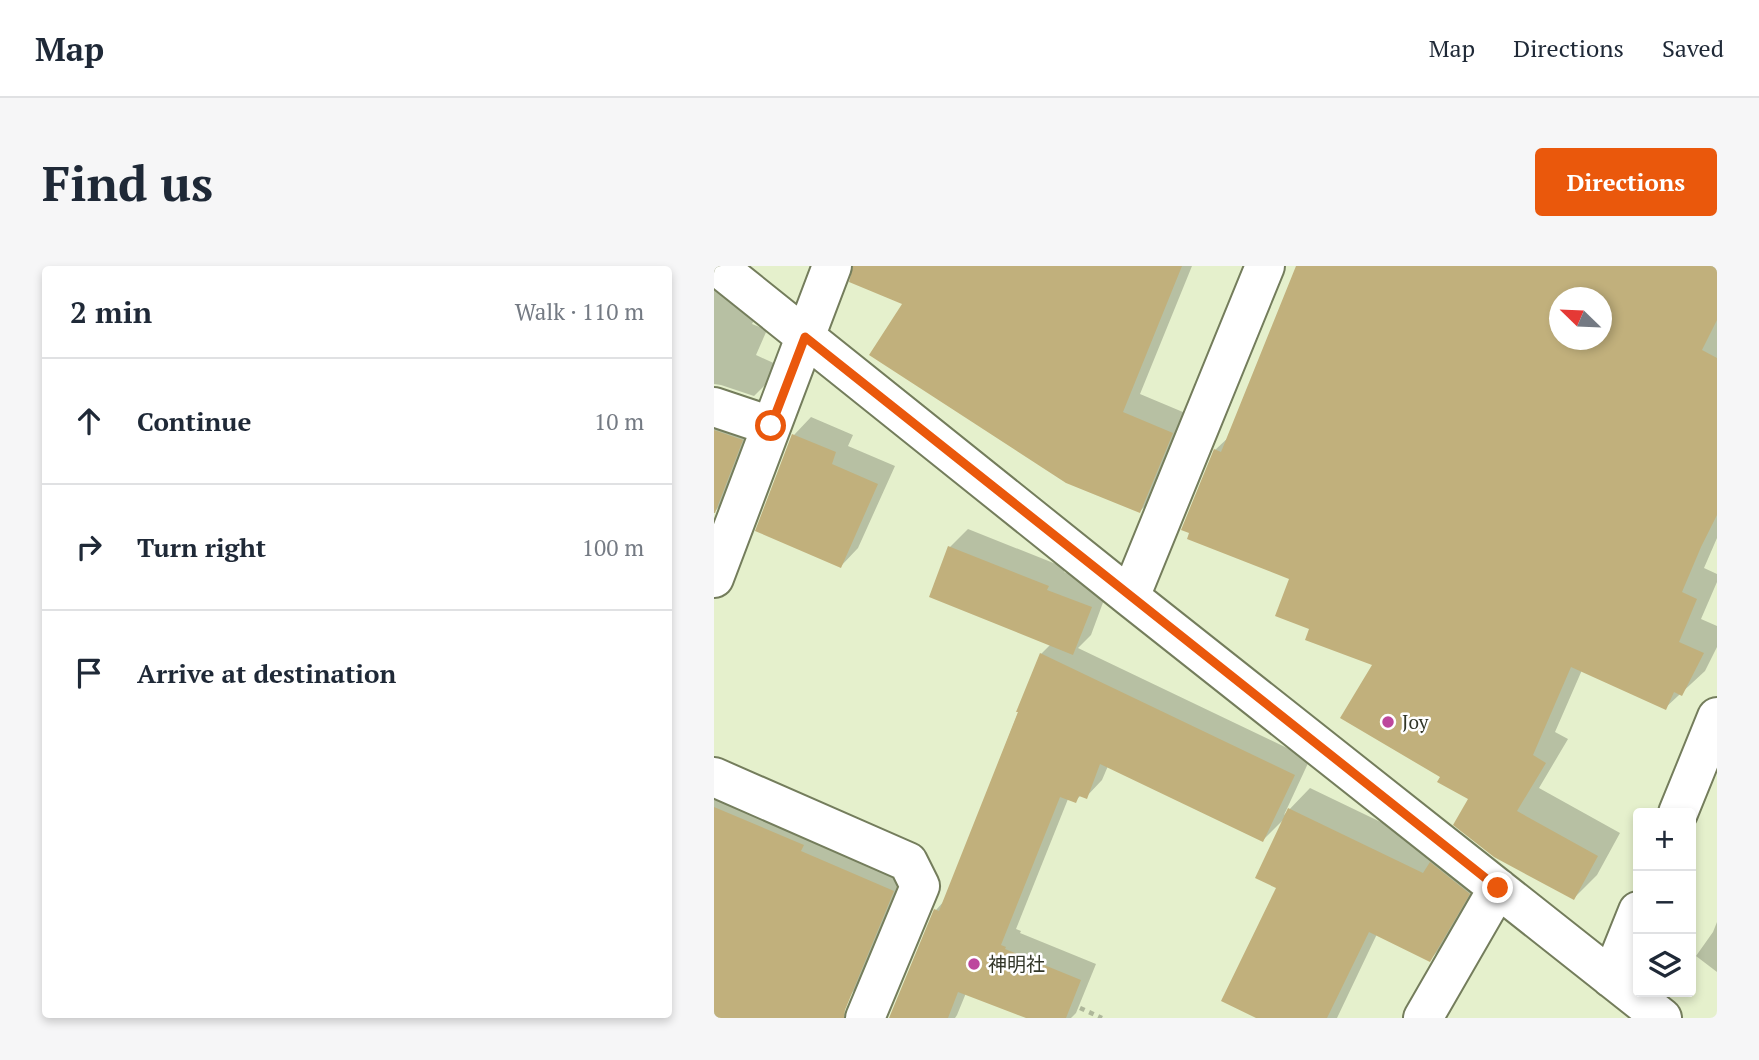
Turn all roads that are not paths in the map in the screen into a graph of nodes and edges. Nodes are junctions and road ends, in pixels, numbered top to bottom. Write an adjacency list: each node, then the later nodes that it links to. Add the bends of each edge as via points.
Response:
1 (717, 266): 4 (street)
2 (832, 266): 4 (street)
3 (1265, 266): 8 (street)
4 (805, 337): 6 (street); 8 (street)
5 (714, 407): 6 (street)
6 (771, 426): 7 (street)
7 (714, 578)
8 (1130, 597): 12 (street)
9 (1717, 717): 11 (street)
10 (714, 777): 15 (street, via 908,862 920,886)
11 (1680, 808)
12 (1498, 888): 14 (street); 16 (street)
13 (1633, 923): 14 (street)
14 (1611, 978): 17 (street)
15 (864, 1018)
16 (1423, 1018)
17 (1662, 1018)

